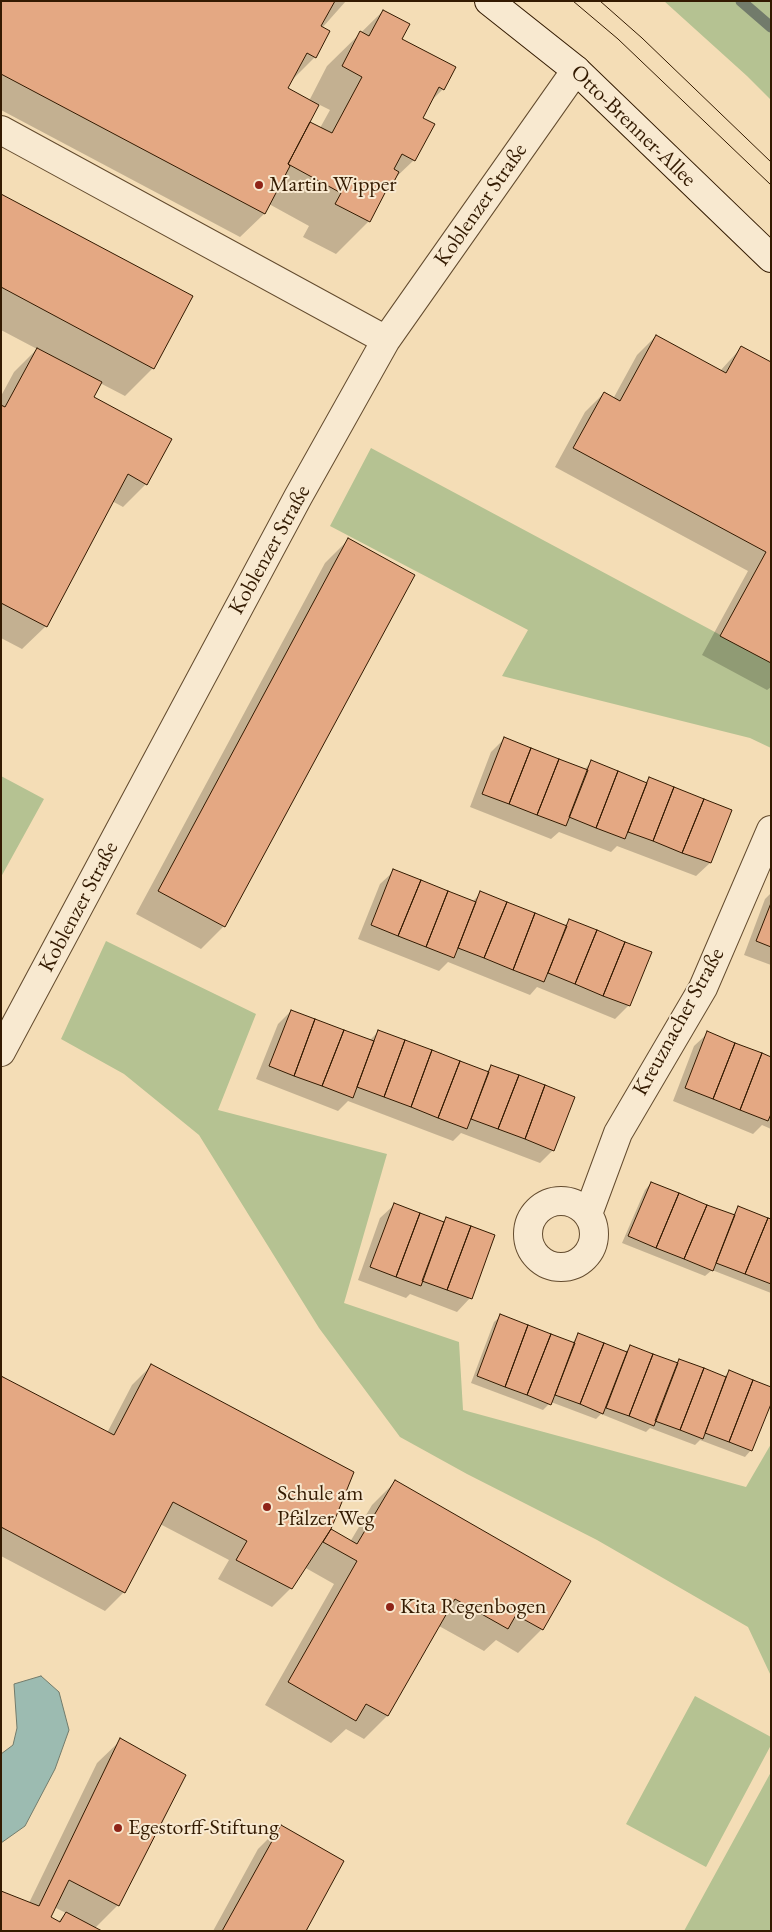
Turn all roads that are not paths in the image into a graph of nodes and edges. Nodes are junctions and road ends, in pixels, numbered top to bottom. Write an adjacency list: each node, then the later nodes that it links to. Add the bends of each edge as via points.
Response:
1 (489, 1): 2 (street, Otto-Brenner-Allee)
2 (576, 70): 4 (street, Otto-Brenner-Allee); 5 (street, Koblenzer Straße)
3 (1, 130): 5 (street)
4 (771, 258)
5 (386, 340): 7 (street, Koblenzer Straße, via 289,514)
6 (771, 830): 8 (street, Kreuznacher Straße, via 703,988 618,1133)
7 (1, 1052)
8 (588, 1214)

